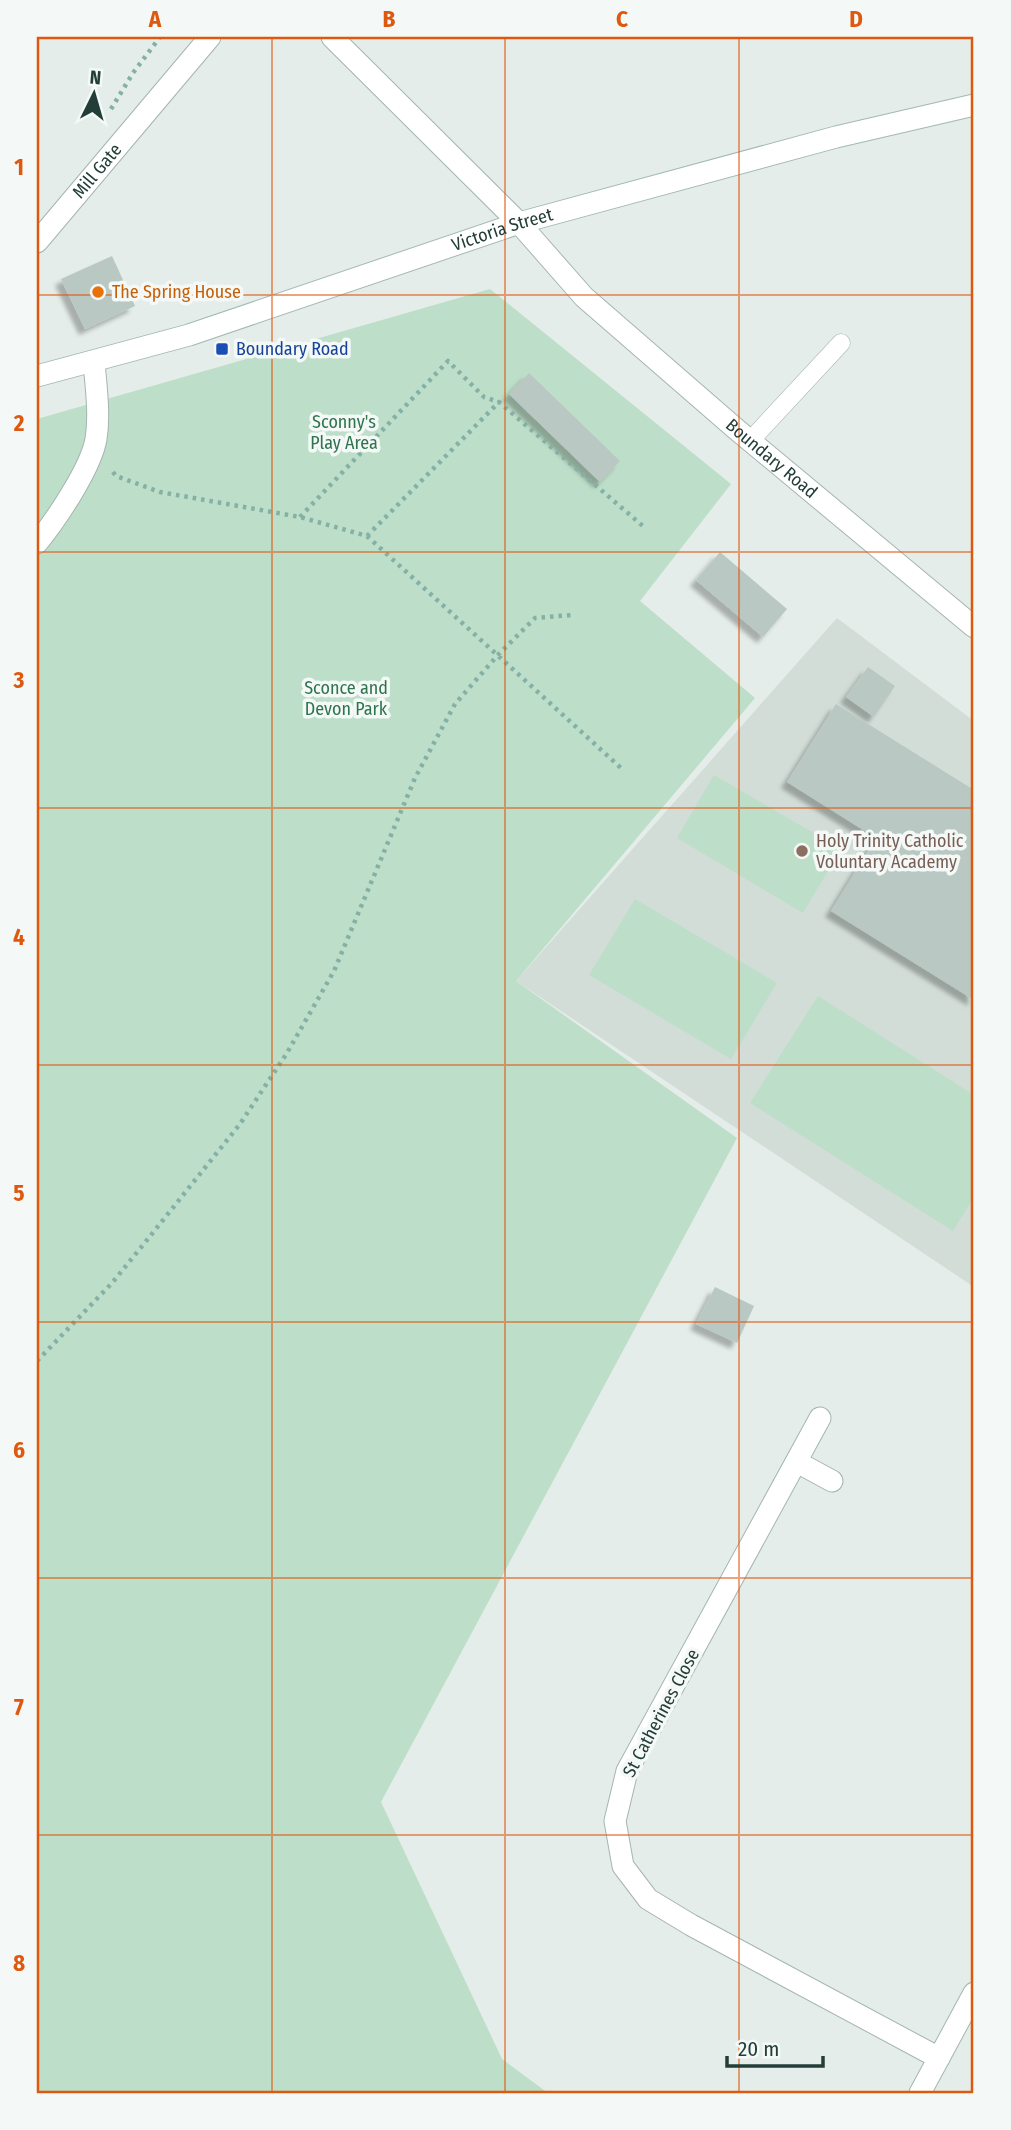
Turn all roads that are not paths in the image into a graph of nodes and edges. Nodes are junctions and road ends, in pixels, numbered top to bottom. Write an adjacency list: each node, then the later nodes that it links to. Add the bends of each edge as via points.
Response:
1 (210, 37): 5 (street, Mill Gate)
2 (332, 37): 4 (street, Boundary Road)
3 (974, 105): 4 (street, Victoria Street, via 836,137)
4 (519, 223): 7 (street, Victoria Street, via 189,335); 9 (street, Boundary Road, via 584,297)
5 (37, 242)
6 (841, 343): 9 (lane)
7 (94, 362): 8 (street, Victoria Street); 10 (street, via 96,441 80,477)
8 (37, 376)
9 (750, 440): 11 (street, Boundary Road)
10 (37, 543)
11 (974, 627)
12 (820, 1418): 13 (street, St Catherines Close)
13 (797, 1462): 14 (street); 16 (street, St Catherines Close, via 627,1771 615,1821 624,1866 648,1899 680,1919)
14 (832, 1481)
15 (974, 1993): 16 (street)
16 (940, 2058): 17 (street)
17 (920, 2093)

